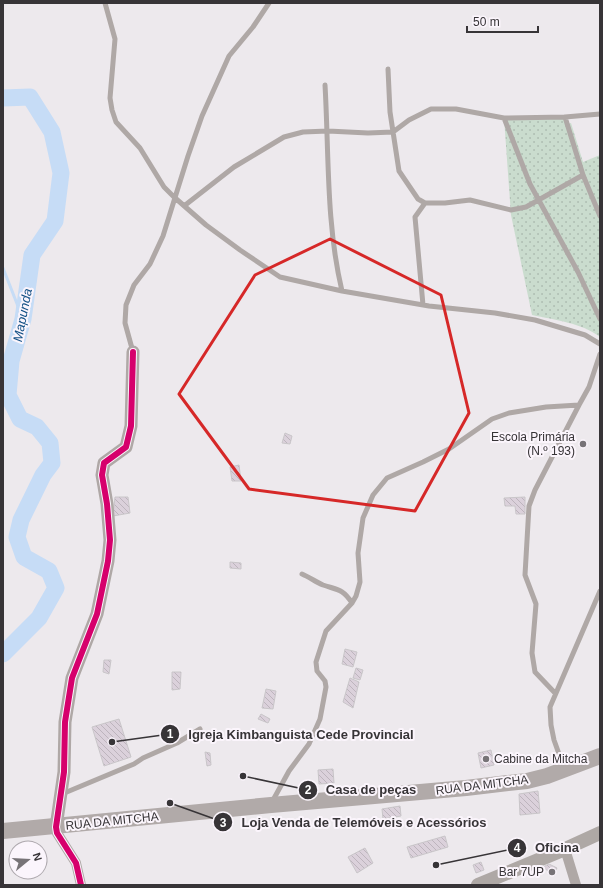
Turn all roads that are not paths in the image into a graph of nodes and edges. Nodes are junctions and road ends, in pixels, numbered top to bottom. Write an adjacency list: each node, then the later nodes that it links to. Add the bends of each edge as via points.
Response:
1 (105, 3): 11 (lane, via 115,39 110,98 116,122 140,148 164,187)
2 (269, 3): 11 (lane, via 229,56 202,116)
3 (388, 69): 9 (lane)
4 (325, 85): 8 (lane)
5 (600, 114): 6 (lane)
6 (565, 117): 7 (lane); 10 (lane)
7 (504, 118): 9 (lane, via 456,109 431,109); 12 (lane)
8 (328, 131): 9 (lane); 14 (lane, via 303,132 284,137 234,166); 16 (lane, via 327,163 331,220)
9 (393, 132): 13 (lane, via 399,171 418,199)
10 (583, 175): 12 (lane); 15 (lane)
11 (174, 197): 14 (lane); 20 (lane, via 163,236 150,264 134,285 126,305 125,323)
12 (539, 200): 13 (lane, via 526,207 511,210 470,200); 18 (lane)
13 (425, 203): 17 (lane, via 415,217)
14 (184, 206): 16 (lane, via 223,238 280,277)
15 (600, 216)
16 (342, 291): 17 (lane)
17 (423, 305): 19 (lane, via 495,312 534,320 585,335)
18 (600, 318)
19 (600, 344)
20 (133, 352): 30 (street, via 131,426 126,447 104,463 102,474 110,540 108,561 97,614 72,678 65,722)
21 (600, 354): 22 (lane, via 589,387)
22 (579, 405): 25 (lane, via 546,407 509,413 492,419 449,449 387,478 373,495 363,518 358,553 360,582); 26 (lane, via 529,506 525,575 536,604 532,653 535,672)
23 (302, 574): 25 (lane, via 340,590)
24 (600, 591): 26 (lane)
25 (352, 604): 31 (lane, via 326,631 316,662 317,671 325,681 326,687 320,719 309,744 288,771)
26 (555, 693): 29 (lane, via 550,707 551,725)
27 (200, 729): 30 (lane, via 134,764)
28 (600, 756): 29 (main road, RUA DA MITCHA)
29 (565, 769): 31 (main road, RUA DA MITCHA, via 527,781 480,787)
30 (61, 795): 32 (street)
31 (271, 805): 32 (main road, RUA DA MITCHA)
32 (56, 827): 33 (main road, RUA DA MITCHA); 36 (street, via 57,833 76,863)
33 (3, 831)
34 (600, 832): 35 (main road)
35 (565, 850): 37 (main road); 38 (street)
36 (81, 885)
37 (478, 885)
38 (576, 885)

